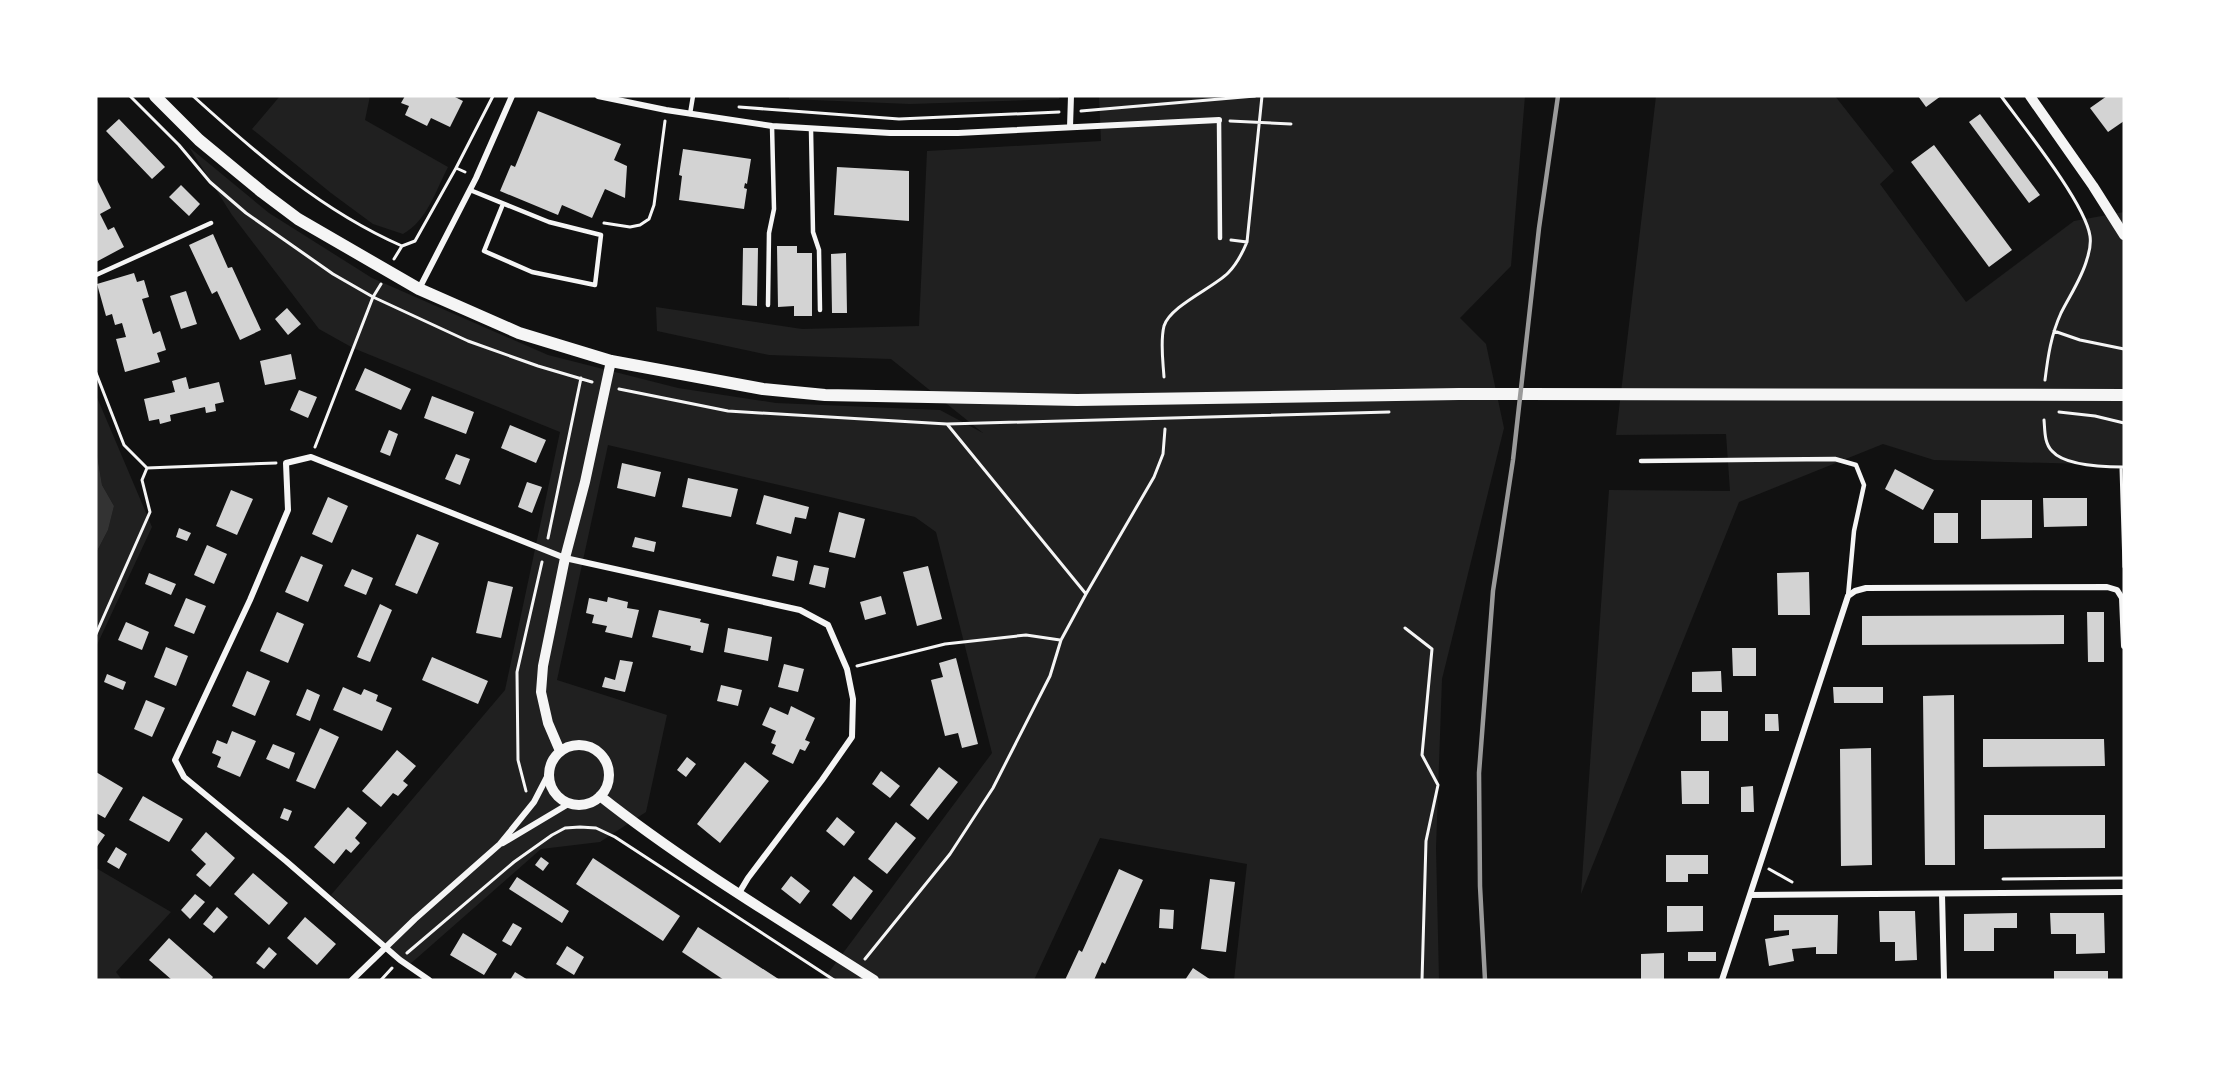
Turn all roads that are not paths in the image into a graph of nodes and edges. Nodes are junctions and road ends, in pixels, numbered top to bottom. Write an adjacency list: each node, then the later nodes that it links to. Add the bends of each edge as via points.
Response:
1 (155, 96): 18 (main road, via 199,140 289,212)
2 (512, 96): 12 (street)
3 (598, 96): 7 (street)
4 (693, 96): 7 (lane)
5 (1071, 96): 10 (street)
6 (2031, 96): 15 (street)
7 (690, 114): 9 (street)
8 (1219, 120): 10 (street); 16 (lane)
9 (772, 126): 11 (street); 19 (lane, via 774,209 769,233)
10 (1070, 127): 11 (street, via 958,133)
11 (811, 130): 20 (lane, via 813,232 819,250)
12 (470, 190): 13 (lane); 18 (street)
13 (503, 204): 13 (lane, via 549,222 601,235 595,285 532,272 484,251)
14 (211, 223): 17 (lane)
15 (2124, 235)
16 (1220, 238)
17 (96, 275)
18 (419, 289): 21 (main road, via 519,333)
19 (768, 304)
20 (820, 310)
21 (611, 361): 22 (main road, via 751,387 825,394 1077,400 1459,394); 24 (street)
22 (2124, 394)
23 (1641, 461): 25 (lane, via 1835,459 1856,465 1864,486 1854,531)
24 (565, 558): 27 (street, via 541,692); 33 (street, via 800,610 828,625 847,669 853,699 852,737); 36 (street, via 311,457 286,463 288,510 175,760 184,777)
25 (1848, 596): 26 (street, via 1866,588 2107,587 2117,590 2122,598); 35 (street)
26 (2124, 646)
27 (560, 751): 28 (street); 29 (street, via 582,745 602,755 609,776)
28 (549, 773): 30 (street, via 551,786); 31 (street, via 534,802)
29 (600, 796): 30 (street, via 580,805); 33 (street)
30 (570, 803): 31 (street)
31 (500, 844): 36 (street)
32 (2124, 892): 34 (street)
33 (739, 893): 39 (street)
34 (1942, 894): 35 (street); 41 (street)
35 (1750, 895): 40 (street)
36 (386, 947): 37 (street); 38 (street)
37 (352, 980)
38 (429, 980)
39 (874, 980)
40 (1722, 980)
41 (1944, 980)

